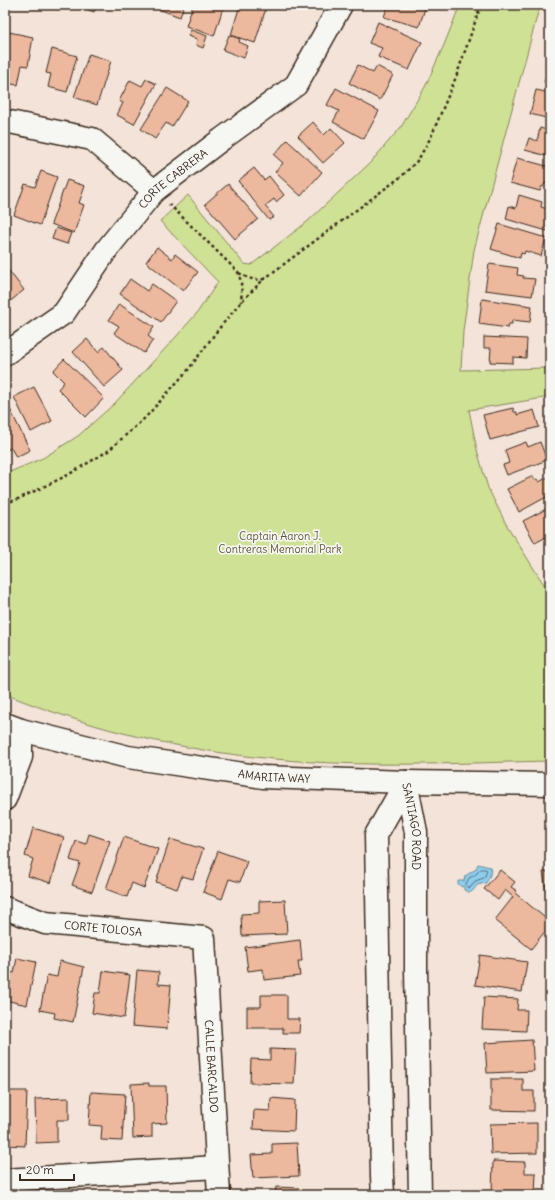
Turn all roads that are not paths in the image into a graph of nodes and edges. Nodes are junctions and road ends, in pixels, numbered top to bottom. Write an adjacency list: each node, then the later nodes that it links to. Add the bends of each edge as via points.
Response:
1 (341, 5): 3 (street, CORTE CABRERA, via 296,86)
2 (5, 121): 3 (street, via 92,138)
3 (154, 191): 4 (street, CORTE CABRERA, via 107,249 64,313)
4 (5, 354)
5 (13, 727): 6 (street); 7 (street, AMARITA WAY, via 128,757 263,778); 9 (street, via 21,757)
6 (5, 745)
7 (406, 782): 8 (street, AMARITA WAY); 15 (street, SANTIAGO ROAD, via 376,835); 16 (street, SANTIAGO ROAD, via 416,832)
8 (550, 784)
9 (5, 799)
10 (5, 908): 11 (street, CORTE TOLOSA, via 45,923)
11 (204, 938): 12 (street, CALLE BARCALDO)
12 (217, 1167): 13 (street); 14 (street, CALLE BARCALDO)
13 (5, 1180)
14 (219, 1195)
15 (383, 1195)
16 (420, 1195)

